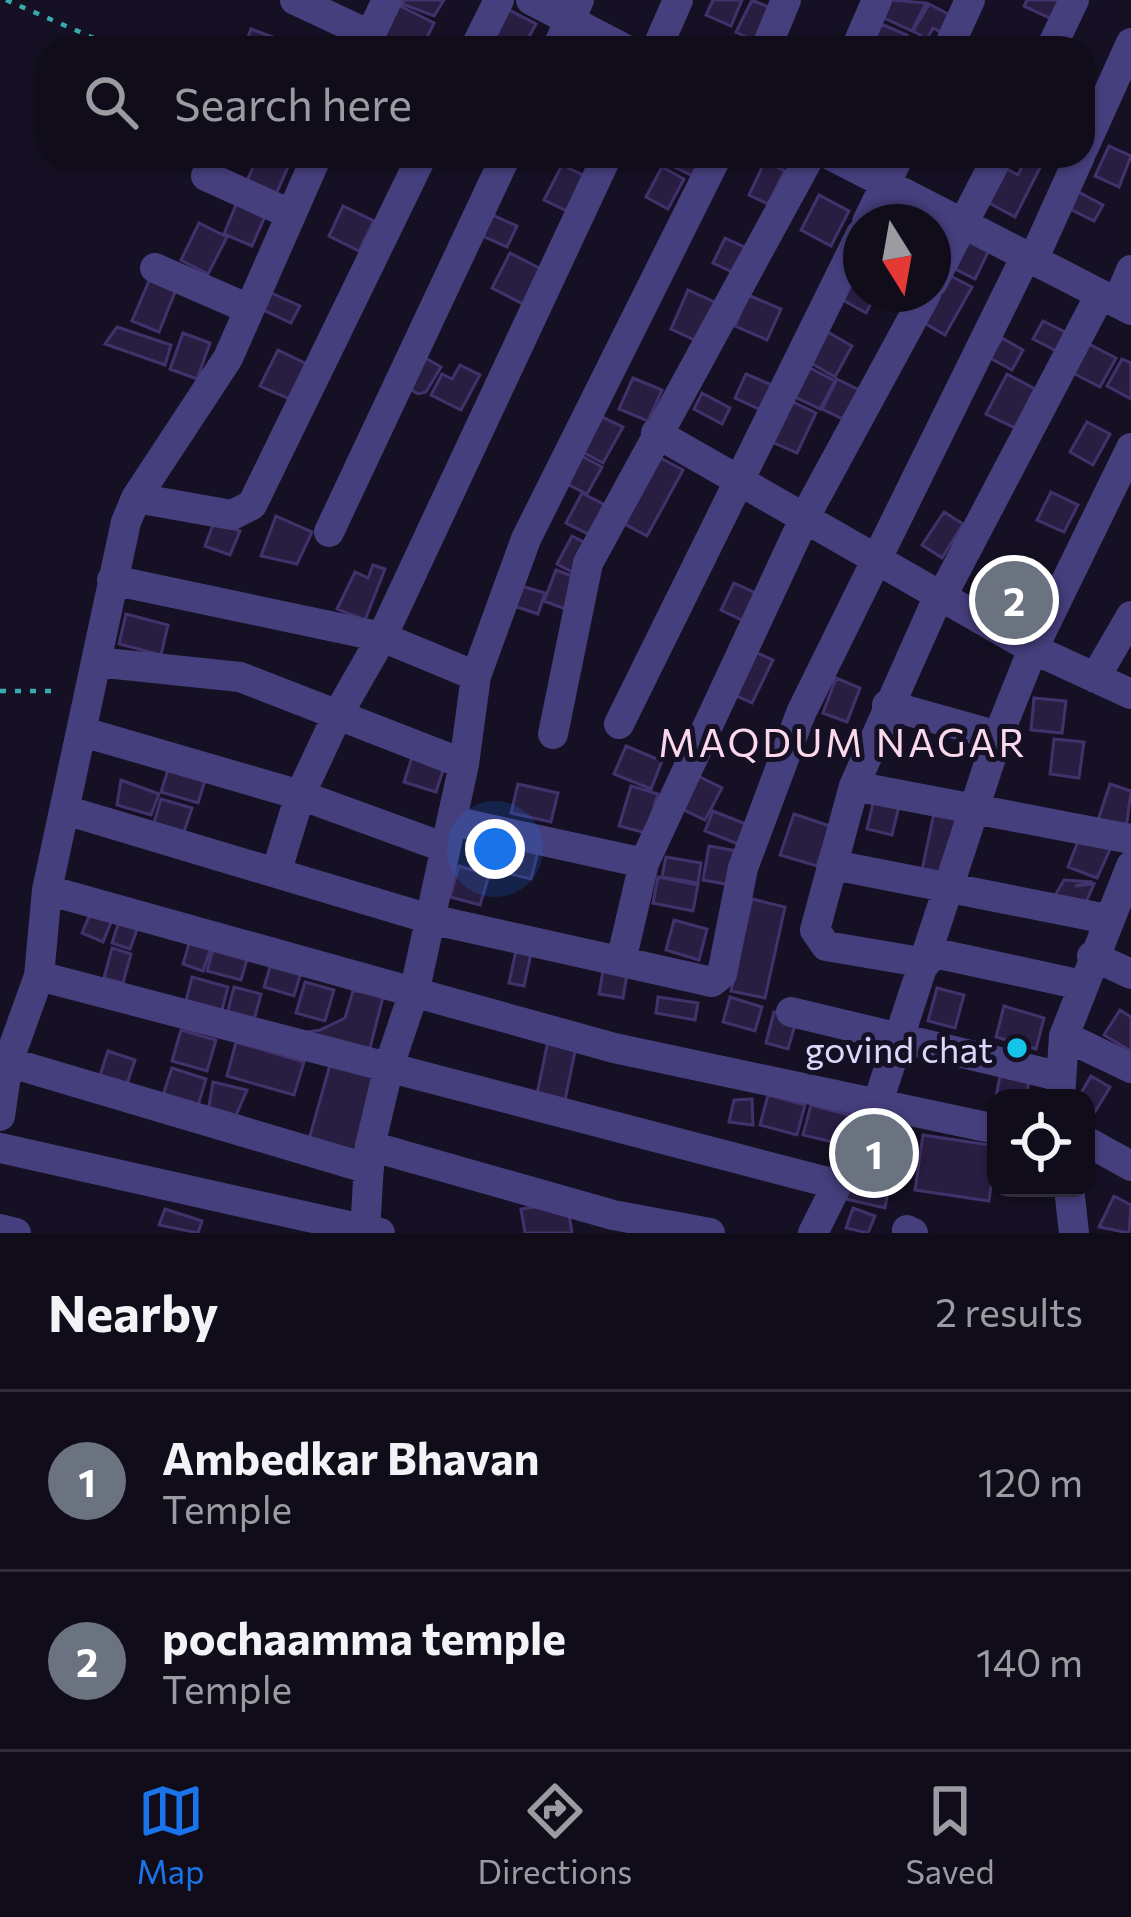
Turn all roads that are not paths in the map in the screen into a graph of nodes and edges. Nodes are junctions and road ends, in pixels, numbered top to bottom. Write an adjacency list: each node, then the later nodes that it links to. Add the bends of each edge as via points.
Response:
1 (295, 0): 11 (street)
2 (386, 0): 12 (street)
3 (499, 0): 13 (street)
4 (531, 0): 10 (street)
5 (678, 0): 15 (street)
6 (786, 0): 16 (street)
7 (877, 0): 17 (street)
8 (970, 0): 18 (street)
9 (1074, 0): 19 (street)
10 (569, 23): 14 (street)
11 (358, 36)
12 (369, 36)
13 (481, 36)
14 (597, 36)
15 (662, 36)
16 (771, 36)
17 (861, 36)
18 (954, 36)
19 (1057, 36)
20 (1131, 43): 21 (street)
21 (1095, 124)
22 (311, 168): 33 (street)
23 (416, 168): 46 (street, via 252,505 232,515)
24 (500, 168): 48 (street)
25 (601, 168): 53 (street)
26 (711, 168): 56 (street, via 526,539)
27 (803, 168): 43 (street)
28 (992, 168): 34 (street)
29 (1075, 168): 36 (street)
30 (892, 170): 32 (street); 34 (street)
31 (206, 176): 33 (street)
32 (876, 204)
33 (290, 214): 41 (street)
34 (964, 224): 35 (street); 36 (street)
35 (951, 248)
36 (1030, 258): 40 (street); 49 (street)
37 (155, 268): 41 (street)
38 (843, 270): 45 (street)
39 (1131, 270): 40 (street)
40 (1116, 303): 51 (street)
41 (249, 309): 46 (street, via 228,358)
42 (916, 312): 47 (street)
43 (656, 433): 45 (street); 63 (street, via 588,563)
44 (1131, 448): 54 (street)
45 (741, 477): 47 (street); 61 (street)
46 (136, 498): 50 (street)
47 (806, 515): 49 (street); 72 (street)
48 (329, 532)
49 (881, 560): 51 (street); 81 (street, via 801,713 743,868 722,974 700,983)
50 (112, 580): 53 (street); 55 (street)
51 (940, 595): 54 (street); 59 (street)
52 (1131, 616): 57 (street)
53 (382, 637): 56 (street); 60 (street)
54 (1034, 650): 57 (street); 64 (street)
55 (94, 676): 60 (street, via 240,677); 62 (street)
56 (476, 676): 65 (street)
57 (1095, 678): 58 (street)
58 (1131, 694)
59 (887, 705): 64 (street); 66 (street)
60 (338, 714): 65 (street); 67 (street)
61 (619, 724)
62 (83, 731): 67 (street); 68 (street)
63 (553, 734)
64 (998, 736): 69 (street)
65 (464, 764): 70 (street)
66 (854, 786): 69 (street); 73 (street)
67 (300, 795): 70 (street); 74 (street)
68 (65, 810): 74 (street); 76 (street)
69 (977, 812): 71 (street); 77 (street)
70 (447, 834): 72 (street); 78 (street)
71 (1131, 839)
72 (644, 863): 81 (street)
73 (835, 865): 77 (street); 80 (street, via 818,940)
74 (276, 873): 78 (street)
75 (1129, 874): 79 (street)
76 (47, 890): 84 (street); 85 (street)
77 (951, 890): 79 (street); 80 (street)
78 (430, 919): 81 (street); 85 (street)
79 (1108, 920): 82 (street)
80 (928, 958): 82 (street); 87 (street)
81 (621, 961)
82 (1087, 970): 83 (street); 88 (street)
83 (1131, 974)
84 (39, 976): 89 (street); 90 (street)
85 (415, 989): 90 (street); 93 (street, via 614,1048)
86 (791, 1012): 87 (street)
87 (896, 1035): 92 (street); 93 (street)
88 (1064, 1036): 91 (street); 92 (street)
89 (8, 1062): 94 (street); 98 (street)
90 (388, 1066): 98 (street); 100 (street)
91 (1131, 1068)
92 (1059, 1087)
93 (877, 1105): 95 (street); 100 (street)
94 (0, 1116)
95 (987, 1127)
96 (1095, 1146): 99 (street)
97 (0, 1148): 104 (street)
98 (369, 1157): 104 (street); 106 (street)
99 (1131, 1166)
100 (835, 1184): 107 (street)
101 (1071, 1197): 103 (street)
102 (0, 1229): 105 (street)
103 (1080, 1230)
104 (370, 1232)
105 (16, 1233)
106 (710, 1233)
107 (813, 1233)

